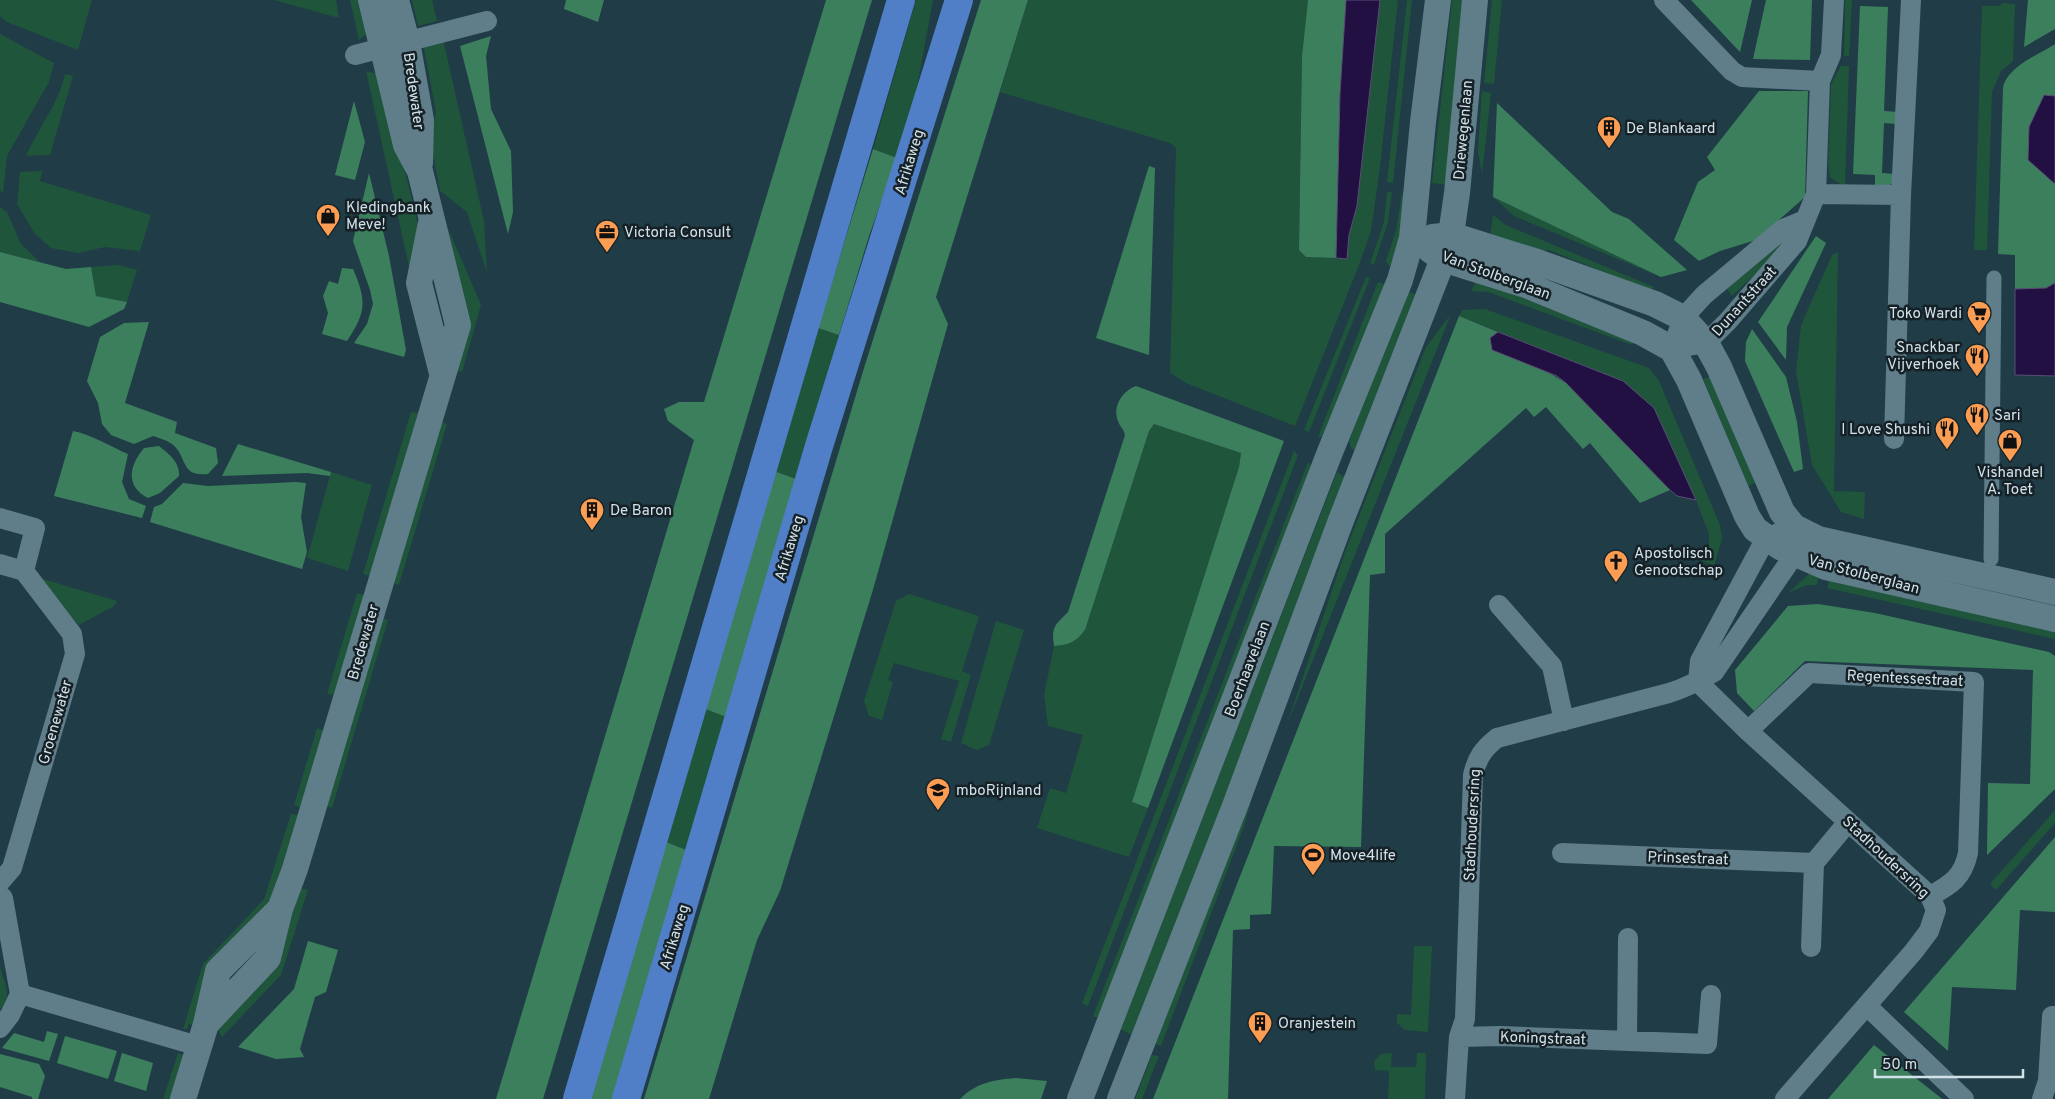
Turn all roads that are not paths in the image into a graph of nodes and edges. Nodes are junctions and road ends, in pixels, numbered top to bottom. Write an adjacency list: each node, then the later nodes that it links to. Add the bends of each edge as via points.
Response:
1 (371, 0): 11 (street, Bredewater)
2 (396, 0): 11 (street, Bredewater)
3 (901, 0): 54 (main road)
4 (959, 0): 55 (main road, Afrikaweg, via 819,446)
5 (1438, 0): 17 (street, via 1422,122)
6 (1475, 0): 18 (street, Driewegenlaan, via 1458,193)
7 (1664, 0): 13 (street, via 1732,71 1742,77)
8 (1834, 0): 13 (street, Dunantstraat, via 1831,55)
9 (1910, 0): 15 (street)
10 (487, 21): 11 (street, Bredewater)
11 (395, 45): 12 (street, Bredewater); 50 (street, Bredewater, via 406,145 420,171 432,217 419,283 442,373 340,722 280,909 218,971)
12 (355, 55)
13 (1820, 81): 14 (street, Dunantstraat)
14 (1816, 194): 15 (street); 16 (street, Dunantstraat)
15 (1901, 195): 23 (street)
16 (1805, 220): 20 (street, Dunantstraat, via 1783,229 1704,295); 21 (street, Dunantstraat, via 1797,242)
17 (1412, 238): 18 (street, Van Stolberglaan); 56 (street, Boerhaavelaan, via 1400,280 1330,452)
18 (1447, 247): 20 (street, Van Stolberglaan, via 1537,262 1655,304); 22 (street, Van Stolberglaan); 57 (street)
19 (1994, 278): 28 (street)
20 (1683, 318): 21 (street, Van Stolberglaan); 22 (street, Dunantstraat)
21 (1706, 343): 22 (street, Dunantstraat); 25 (street, Van Stolberglaan, via 1782,512)
22 (1672, 348): 26 (street, Van Stolberglaan, via 1747,516)
23 (1894, 439)
24 (0, 518): 30 (street, via 35,528)
25 (1794, 527): 26 (street); 27 (street); 31 (street, Van Stolberglaan, via 1818,539)
26 (1766, 538): 27 (street, Van Stolberglaan); 34 (street, via 1700,661)
27 (1794, 555): 33 (street, Van Stolberglaan, via 1826,567); 34 (street, Stadhoudersring, via 1714,672)
28 (1991, 559)
29 (0, 564): 30 (street)
30 (24, 571): 40 (street, Groenewater, via 72,634 75,654 12,868)
31 (2055, 592)
32 (1499, 605): 35 (street, via 1552,666)
33 (2055, 619)
34 (1698, 682): 35 (street, Stadhoudersring); 36 (street, Stadhoudersring)
35 (1564, 721): 51 (street, Stadhoudersring, via 1498,738 1484,748 1476,761 1465,1018)
36 (1748, 731): 37 (street, Stadhoudersring); 42 (street, Regentessestraat, via 1809,673 1974,682 1965,867 1960,877)
37 (1848, 822): 39 (street); 42 (street, Stadhoudersring)
38 (1562, 853): 39 (street, Prinsestraat)
39 (1814, 863): 44 (street)
40 (0, 882)
41 (0, 895): 45 (street)
42 (1930, 896): 47 (street, Stadhoudersring, via 1936,910 1929,931)
43 (1628, 938): 52 (street)
44 (1812, 947)
45 (20, 994): 49 (street); 50 (street)
46 (1711, 996): 52 (street, Koningstraat, via 1707,1044)
47 (1867, 1006): 59 (street, Stadhoudersring); 60 (street)
48 (2055, 1016): 61 (street, via 2052,1016 2048,1081)
49 (0, 1028)
50 (202, 1035): 53 (street, Bredewater)
51 (1459, 1037): 52 (street, Koningstraat); 58 (street, Stadhoudersring)
52 (1627, 1041)
53 (183, 1099)
54 (577, 1099)
55 (626, 1099)
56 (1080, 1099)
57 (1120, 1099)
58 (1455, 1099)
59 (1786, 1099)
60 (1964, 1099)
61 (2042, 1099)

